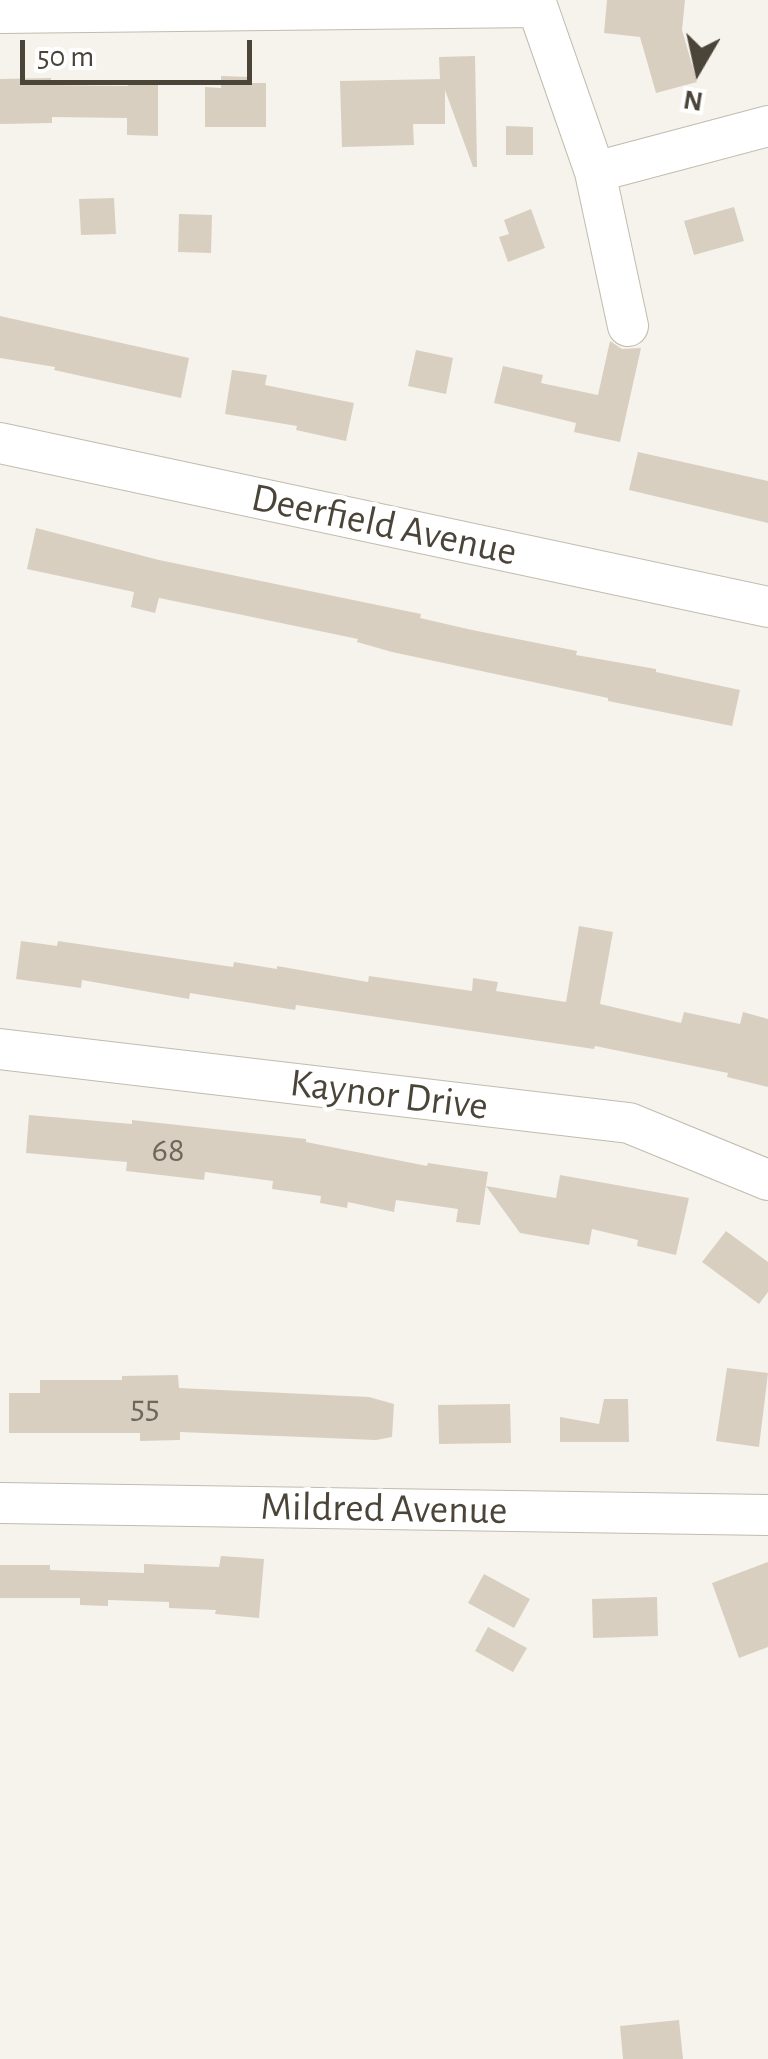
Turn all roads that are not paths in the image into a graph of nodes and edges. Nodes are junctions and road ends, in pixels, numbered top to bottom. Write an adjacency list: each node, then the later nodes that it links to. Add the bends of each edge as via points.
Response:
1 (536, 4): 2 (street); 4 (street)
2 (0, 13)
3 (768, 126): 4 (street)
4 (595, 172): 5 (street)
5 (628, 326)
6 (0, 443): 7 (street, Deerfield Avenue)
7 (768, 606)
8 (0, 1049): 9 (street, Kaynor Drive, via 630,1123)
9 (768, 1180)
10 (0, 1502): 11 (street, Mildred Avenue)
11 (768, 1516)

